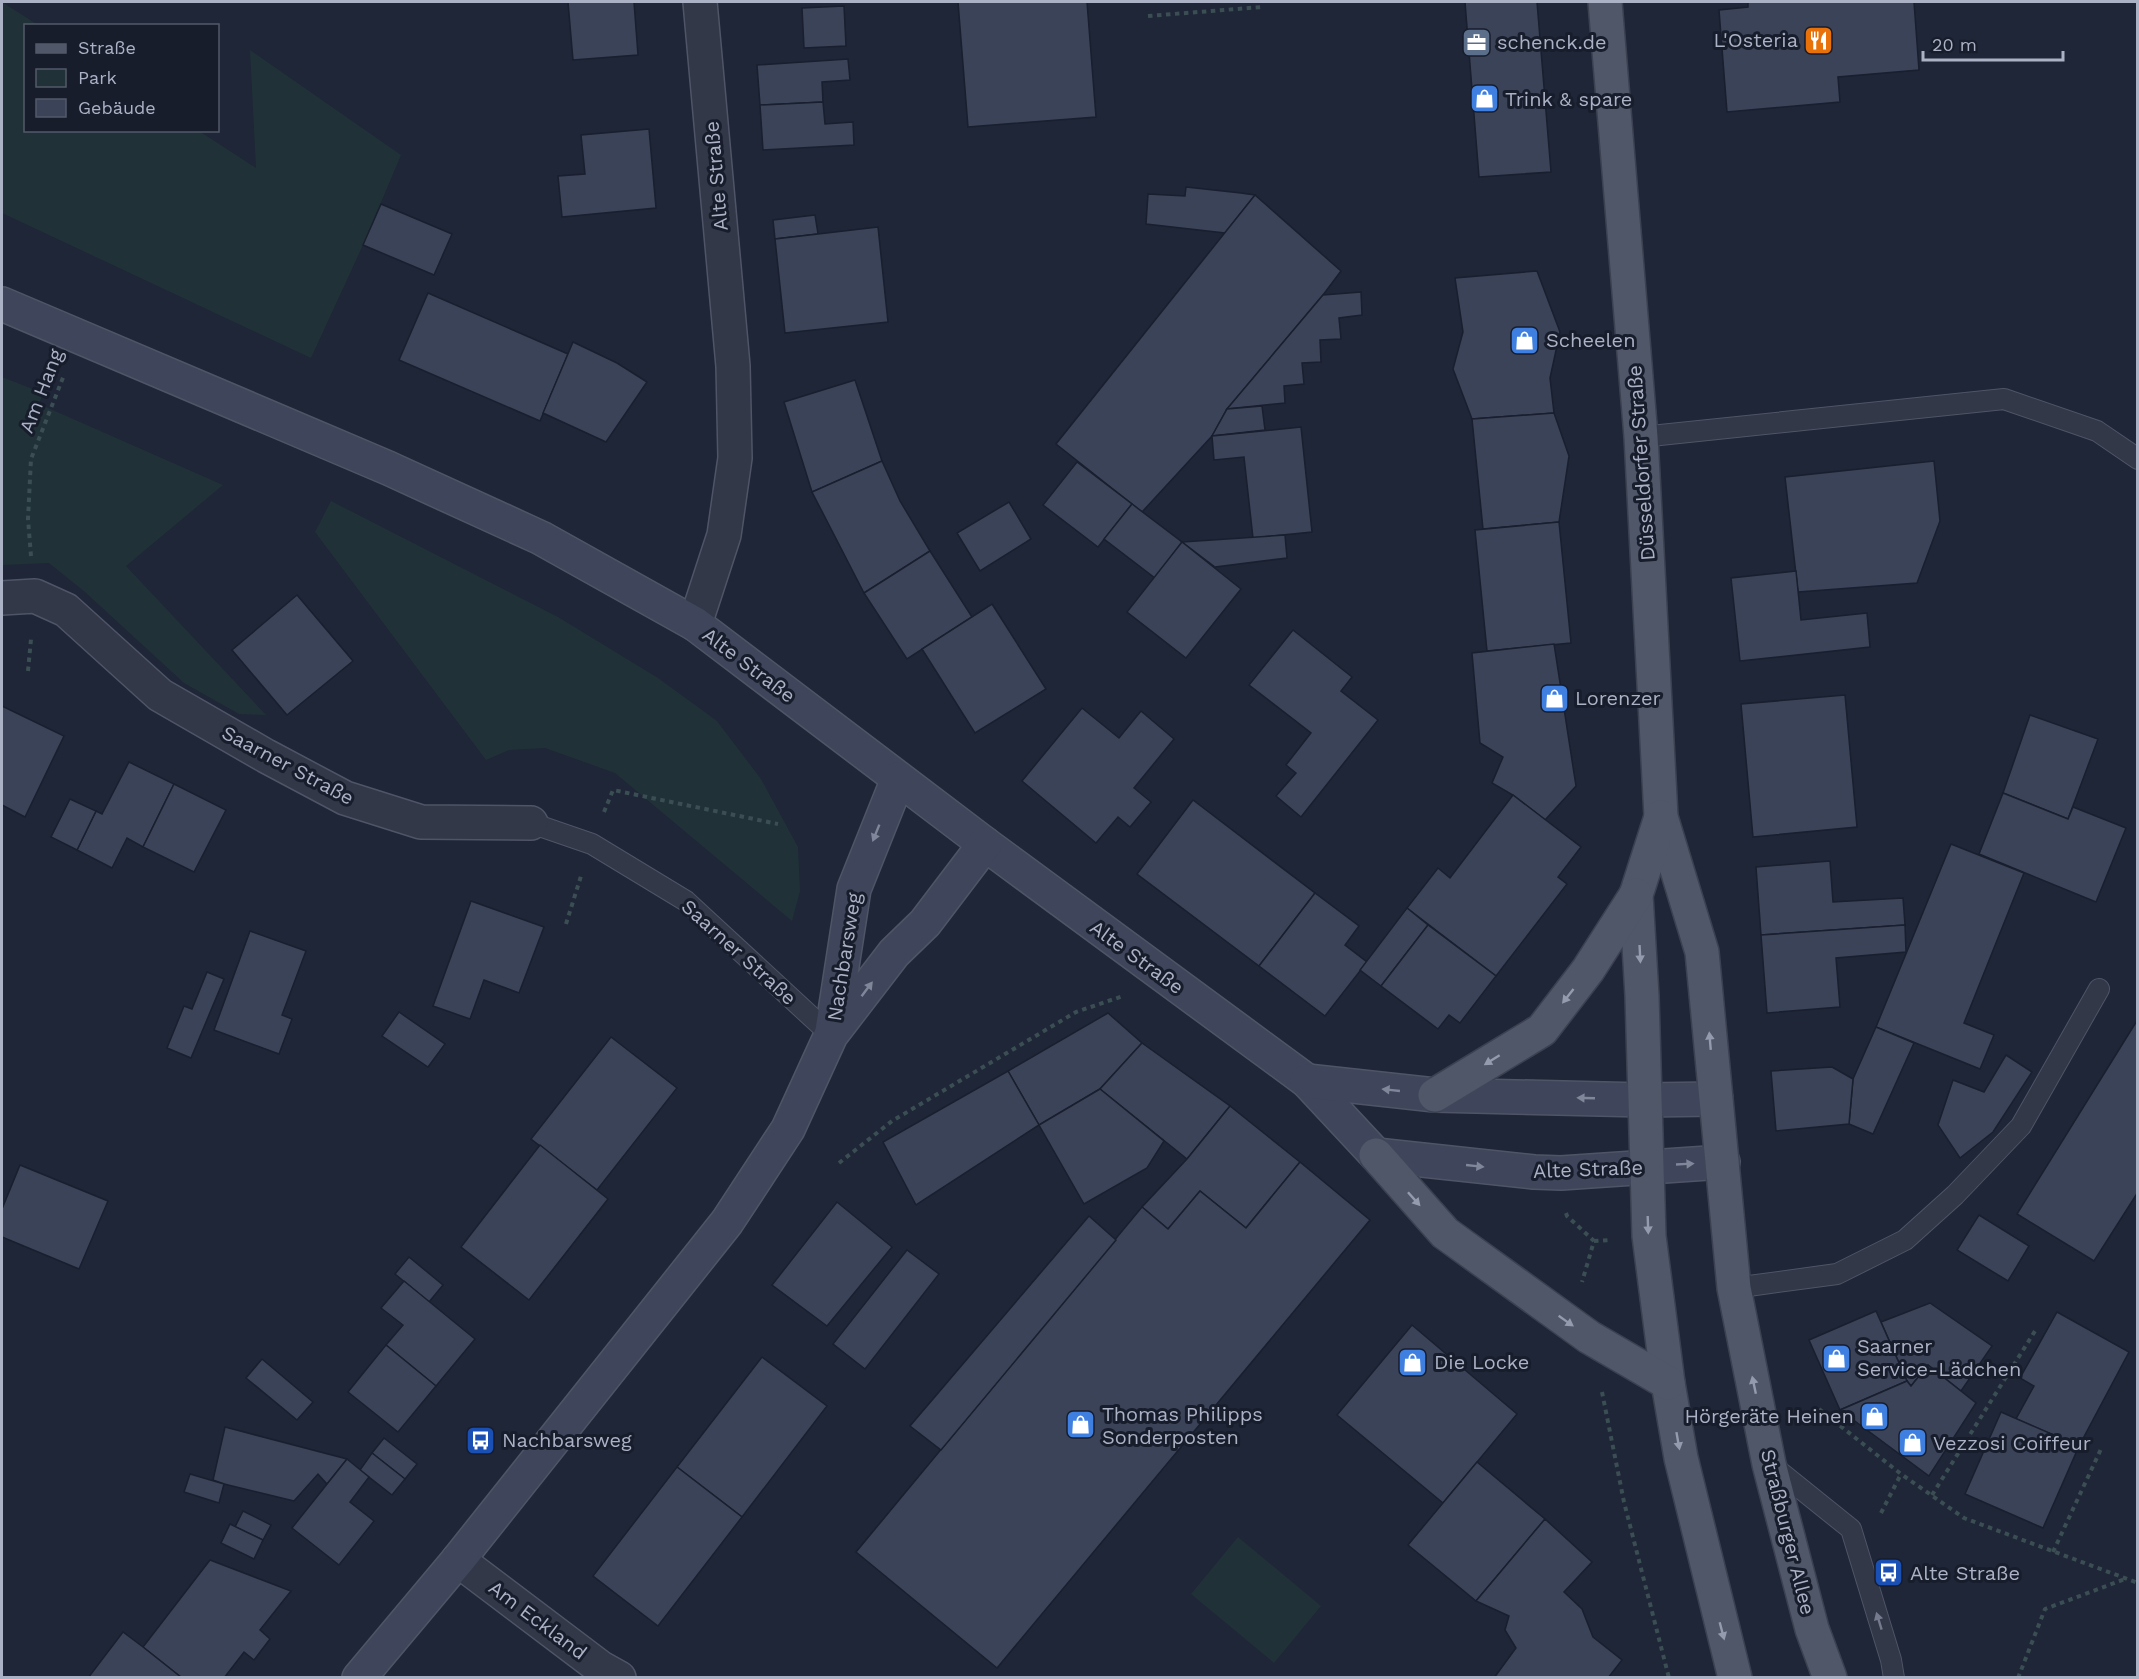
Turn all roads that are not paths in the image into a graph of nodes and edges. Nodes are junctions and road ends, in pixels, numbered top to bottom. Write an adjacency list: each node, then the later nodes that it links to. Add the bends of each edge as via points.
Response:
1 (700, 2): 7 (street, Alte Straße, via 733,366 735,458 724,535)
2 (1605, 2): 4 (main road, Düsseldorfer Straße)
3 (2, 304): 7 (main road, via 388,468 541,538)
4 (1641, 437): 5 (lane, via 2004,399 2097,431); 9 (main road, Düsseldorfer Straße)
5 (2138, 459)
6 (2, 598): 10 (street, Saarner Straße, via 35,597 66,610 160,694 345,798 421,822)
7 (695, 624): 8 (main road, Alte Straße)
8 (898, 779): 11 (main road, Alte Straße); 14 (main road, Nachbarsweg, one-way to 14, via 854,889)
9 (1661, 817): 12 (main road, Düsseldorfer Straße); 17 (main road, Düsseldorfer Straße, one-way to 9, via 1702,952)
10 (531, 824): 14 (lane, Saarner Straße, via 592,844 686,902)
11 (985, 844): 14 (main road, Nachbarsweg, one-way to 11); 15 (main road, Alte Straße)
12 (1636, 895): 16 (main road, one-way to 16, via 1588,970 1542,1030); 18 (main road, Düsseldorfer Straße, one-way to 18)
13 (2099, 989): 22 (lane, via 2021,1126 1905,1240 1837,1274)
14 (831, 1035): 25 (main road, Nachbarsweg, via 788,1129 727,1222)
15 (1307, 1081): 16 (main road, Alte Straße, one-way to 15); 19 (main road, Alte Straße)
16 (1435, 1095): 18 (main road, Alte Straße, one-way to 16)
17 (1716, 1099): 18 (main road, Alte Straße); 20 (main road, Straßburger Allee)
18 (1644, 1100): 21 (main road)
19 (1376, 1155): 21 (main road, Alte Straße, one-way to 21, via 1534,1172); 23 (main road, one-way to 23, via 1445,1233 1589,1337)
20 (1723, 1162): 21 (main road, Alte Straße, one-way to 20); 22 (main road, Straßburger Allee)
21 (1646, 1166): 23 (main road, one-way to 23, via 1649,1236)
22 (1734, 1288): 24 (main road, Straßburger Allee, one-way to 22)
23 (1668, 1383): 28 (main road, one-way to 28, via 1681,1458)
24 (1769, 1464): 29 (main road, Straßburger Allee, via 1812,1629); 30 (lane, one-way to 24, via 1851,1529)
25 (458, 1560): 26 (main road, Nachbarsweg); 27 (street, Am Eckland, via 601,1668)
26 (359, 1677)
27 (619, 1677)
28 (1735, 1677)
29 (1830, 1677)
30 (1894, 1677)

